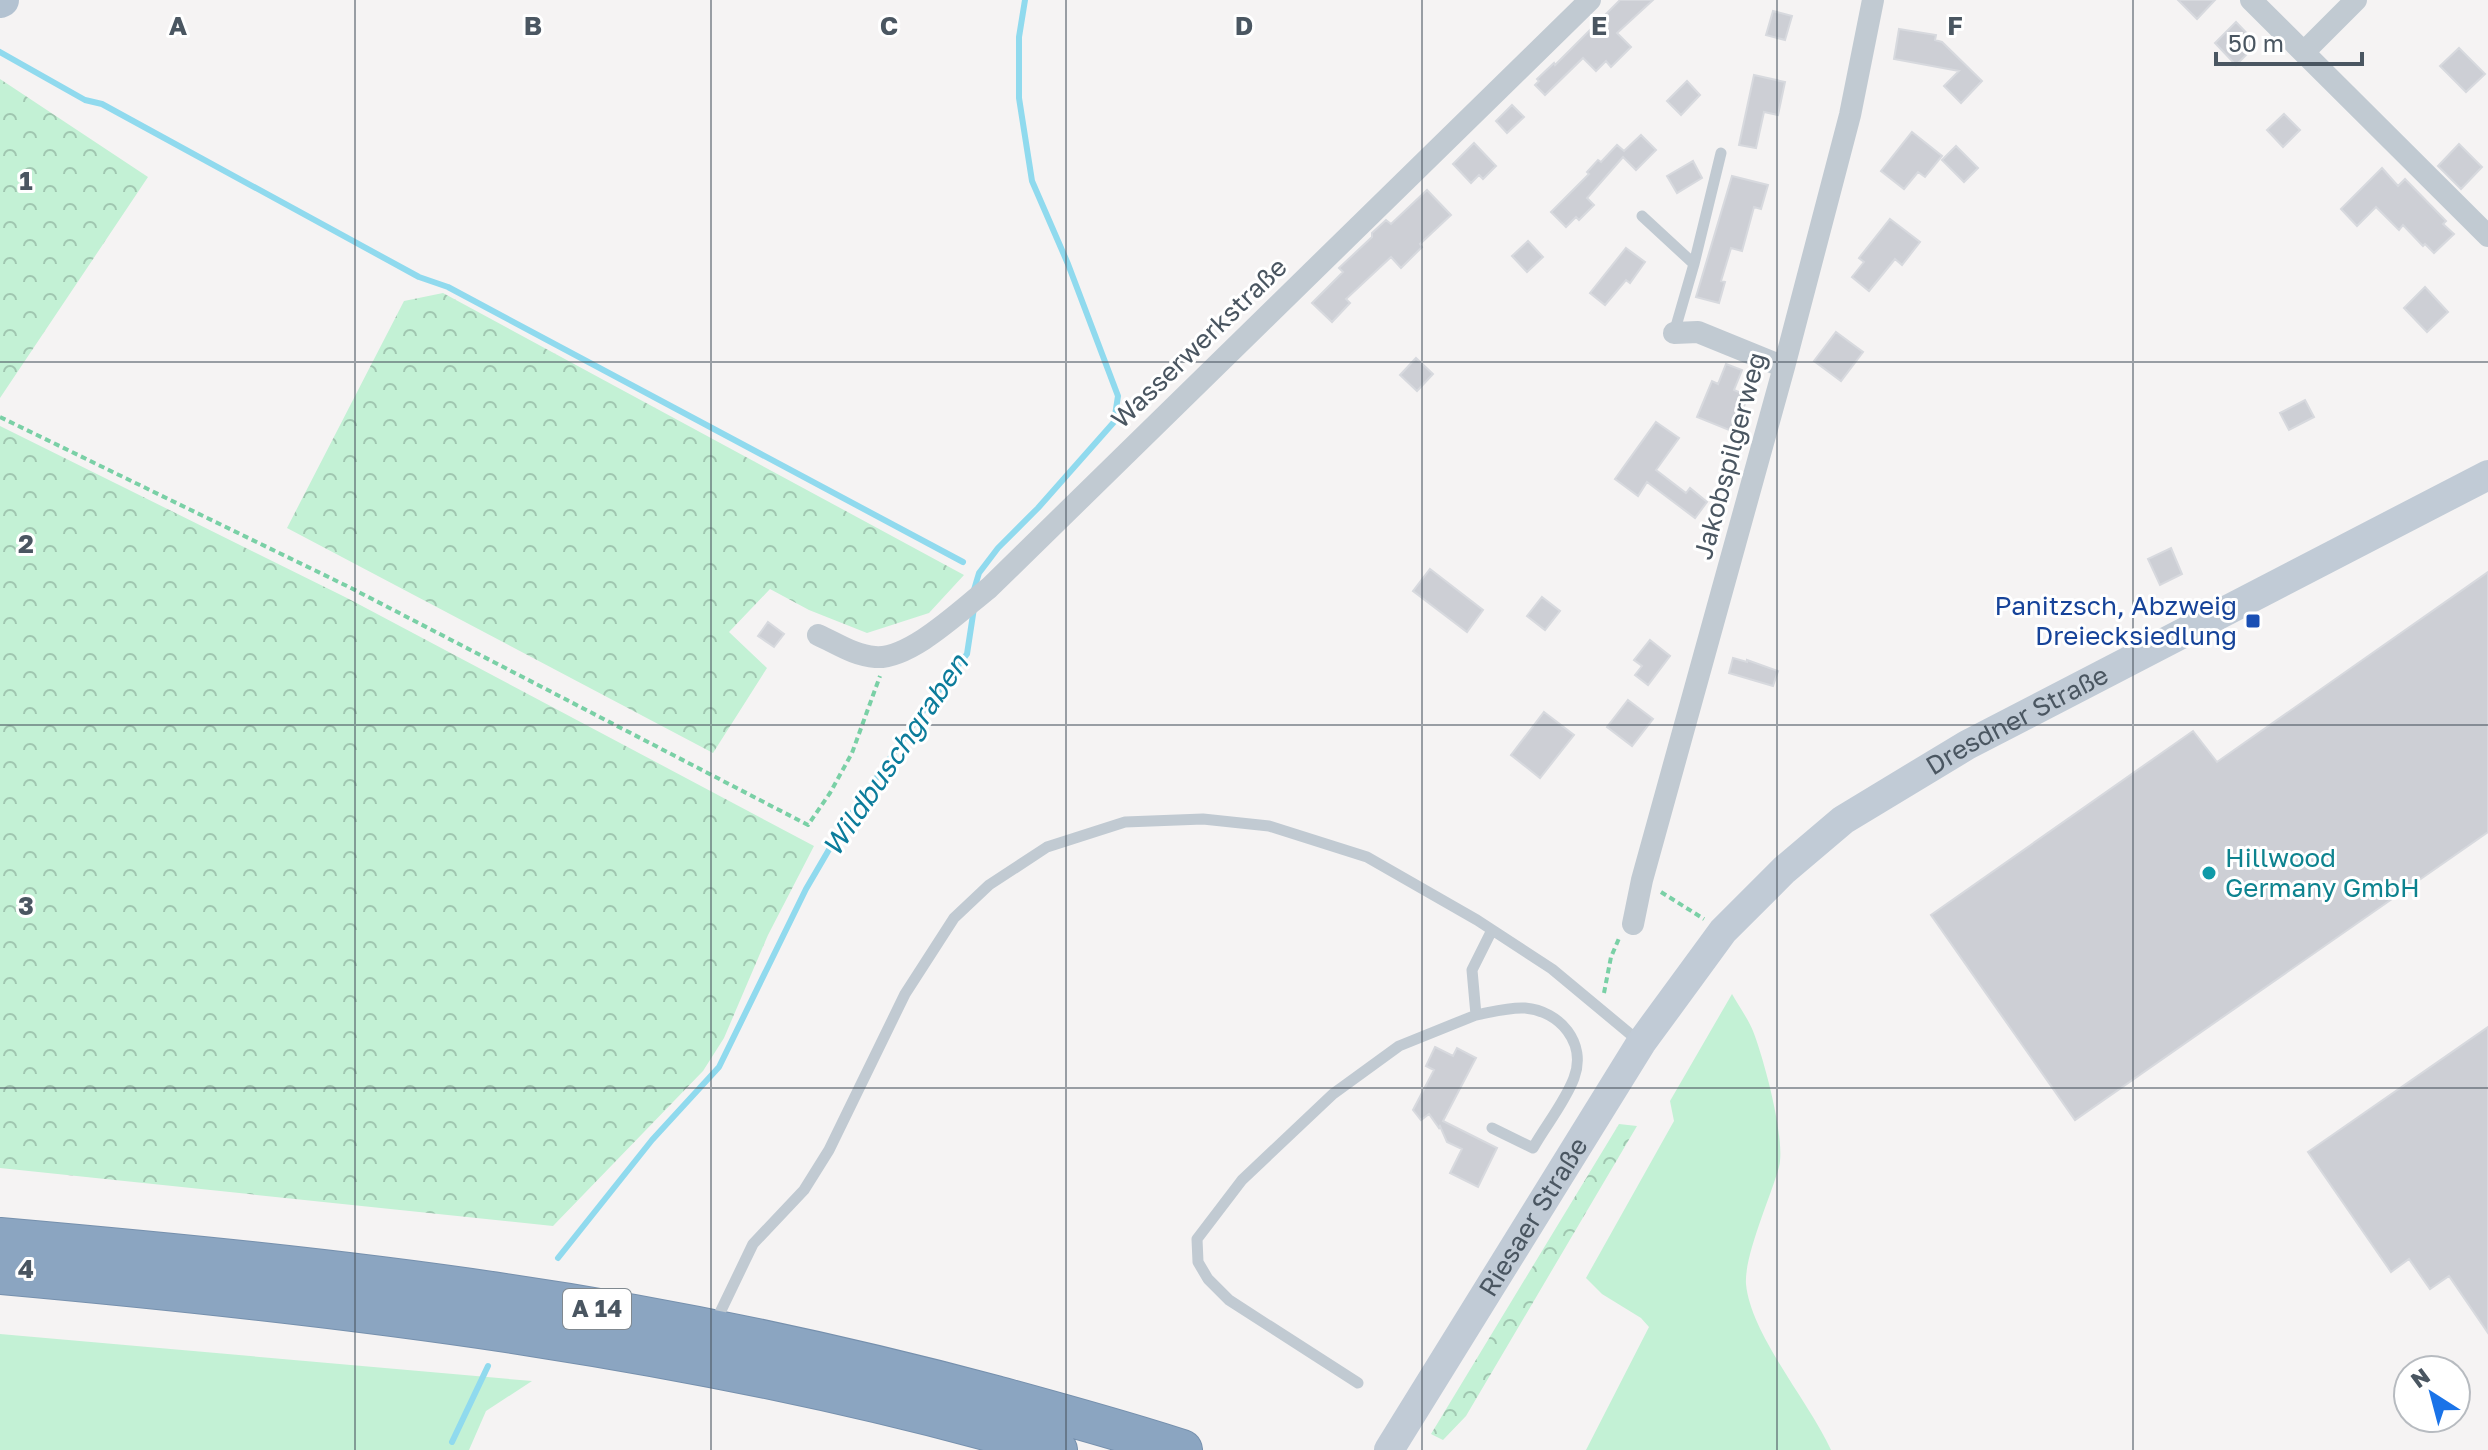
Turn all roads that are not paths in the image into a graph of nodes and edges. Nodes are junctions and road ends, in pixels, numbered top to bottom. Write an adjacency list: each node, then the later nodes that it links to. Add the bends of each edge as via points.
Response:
1 (1590, 0): 13 (street, Wasserwerkstraße, via 989,588 891,657 858,653)
2 (1873, 0): 11 (street, Jakobspilgerweg, via 1850,115)
3 (2251, 0): 5 (street)
4 (2356, 0): 5 (street)
5 (2304, 52): 8 (street)
6 (1721, 153): 9 (lane)
7 (1642, 216): 9 (lane)
8 (2488, 236)
9 (1694, 264): 10 (lane)
10 (1674, 333): 11 (street, via 1698,332)
11 (1784, 367): 14 (street, Jakobspilgerweg)
12 (2488, 475): 16 (main road, Dresdner Straße, via 1884,793 1784,870 1723,931)
13 (818, 635)
14 (1633, 924)
15 (1492, 930): 17 (lane, via 1472,970); 18 (lane, via 1552,969); 22 (lane, via 1367,857 1269,826 1203,819 1125,822 1047,847 989,885 954,918 905,994 829,1150 804,1190 753,1244)
16 (1681, 987): 18 (main road, Riesaer Straße)
17 (1476, 1015): 19 (lane, via 1539,1010 1559,1020 1575,1045 1574,1078 1533,1148); 23 (lane, via 1399,1046 1333,1094 1242,1180 1197,1239 1198,1262 1229,1300)
18 (1641, 1043): 26 (main road, Riesaer Straße)
19 (1492, 1128)
20 (0, 1238): 22 (highway, A 14, via 429,1283)
21 (0, 1274): 24 (highway, A 14, via 232,1295 514,1332 747,1374)
22 (712, 1330): 25 (highway, A 14, via 941,1382)
23 (1358, 1383)
24 (1057, 1450)
25 (1182, 1450)
26 (1389, 1450)

